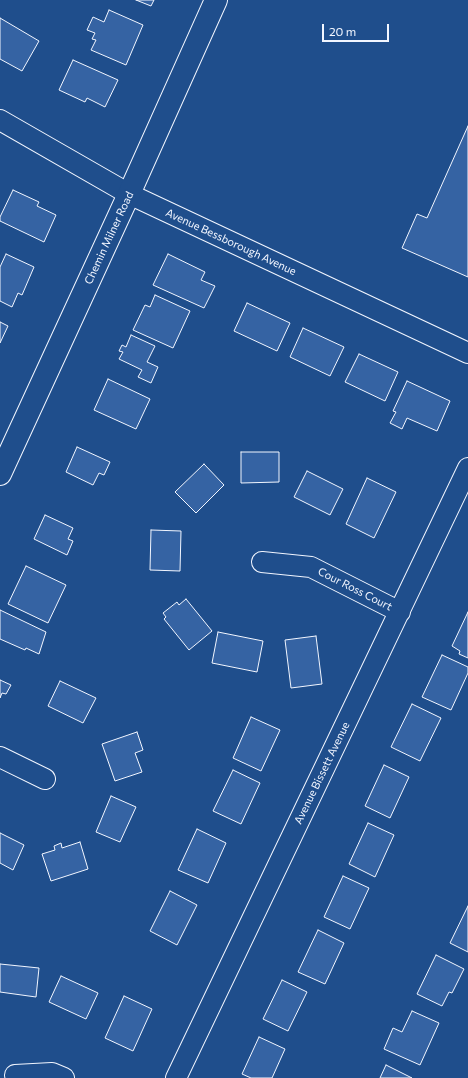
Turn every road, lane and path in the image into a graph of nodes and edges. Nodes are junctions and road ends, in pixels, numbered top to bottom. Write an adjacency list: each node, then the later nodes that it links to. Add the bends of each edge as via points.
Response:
1 (216, 0): 3 (street, Chemin Milner Road)
2 (0, 120): 3 (street, Avenue Bessborough Avenue)
3 (129, 194): 4 (street, Avenue Bessborough Avenue); 6 (street, Chemin Milner Road)
4 (468, 353)
5 (468, 468): 8 (street, Avenue Bissett Avenue)
6 (0, 474)
7 (262, 562): 8 (street, Cour Ross Court, via 311,567)
8 (400, 612): 13 (street, Avenue Bissett Avenue)
9 (0, 757): 10 (street)
10 (45, 779)
11 (15, 1075): 12 (street, via 52,1073)
12 (64, 1078)
13 (176, 1078)

